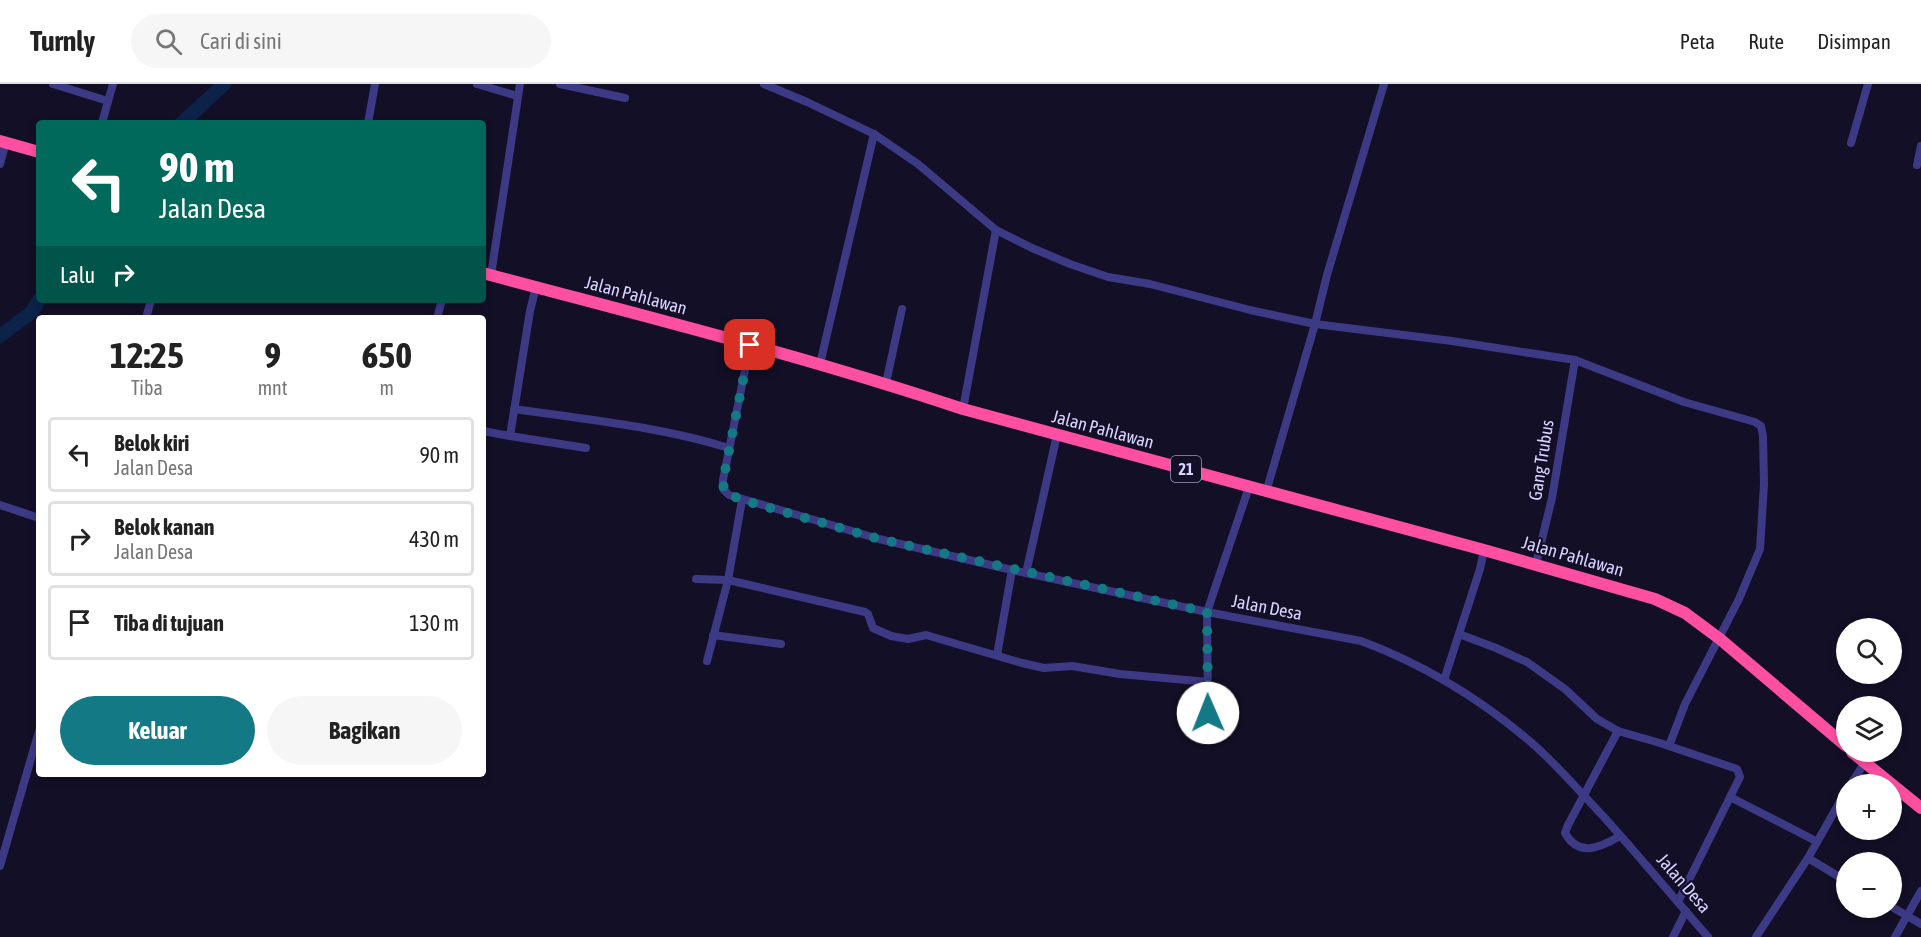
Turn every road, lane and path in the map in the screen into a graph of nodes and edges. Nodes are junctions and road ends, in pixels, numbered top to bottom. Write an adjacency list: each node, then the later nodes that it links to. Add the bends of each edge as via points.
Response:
1 (52, 84): 12 (street)
2 (113, 84): 12 (street)
3 (375, 84): 14 (street)
4 (477, 84): 10 (street)
5 (520, 84): 10 (street)
6 (560, 84): 11 (street)
7 (764, 84): 15 (street)
8 (1384, 84): 26 (street)
9 (1868, 84): 17 (street)
10 (517, 96): 23 (street)
11 (625, 98)
12 (108, 101): 13 (street)
13 (103, 120)
14 (369, 120)
15 (874, 134): 22 (street, via 918,164); 29 (street)
16 (3, 142): 19 (highway); 20 (street)
17 (1851, 143)
18 (1921, 146): 21 (street)
19 (36, 151)
20 (0, 164)
21 (1917, 165)
22 (996, 230): 26 (street, via 1108,277); 32 (street)
23 (487, 274): 24 (highway, Jalan Pahlawan / 21)
24 (536, 287): 27 (highway, Jalan Pahlawan / 21); 31 (street)
25 (902, 309): 30 (street)
26 (1315, 324): 28 (street); 39 (street)
27 (750, 345): 29 (highway, Jalan Pahlawan / 21); 37 (street, Jalan Desa)
28 (1575, 360): 44 (street, Gang Trubus, via 1552,498); 52 (street, via 1684,402 1755,422 1762,429 1760,549)
29 (820, 364): 30 (highway, Jalan Pahlawan / 21)
30 (886, 383): 32 (highway, Jalan Pahlawan / 21)
31 (514, 409): 35 (street); 37 (street, via 681,436)
32 (963, 409): 34 (highway, Jalan Pahlawan / 21)
33 (486, 432): 35 (street)
34 (1057, 435): 38 (highway, Jalan Pahlawan / 21); 46 (street)
35 (510, 436): 36 (street)
36 (586, 448)
37 (729, 448): 40 (street, Jalan Desa, via 723,489)
38 (1249, 487): 39 (highway, Jalan Pahlawan / 21); 49 (street)
39 (1266, 492): 43 (highway, Jalan Pahlawan / 21)
40 (742, 500): 45 (street, Jalan Desa, via 879,539); 48 (street)
41 (0, 504): 42 (street)
42 (36, 517)
43 (1484, 550): 44 (highway, Jalan Pahlawan / 21); 50 (street)
44 (1536, 564): 52 (highway, Jalan Pahlawan / 21, via 1655,599 1685,613)
45 (1012, 570): 46 (street, Jalan Desa); 54 (street)
46 (1026, 573): 49 (street, Jalan Desa)
47 (696, 579): 48 (street)
48 (728, 580): 51 (street); 54 (street, via 865,612 873,628 891,636 910,639 926,635)
49 (1207, 612): 56 (street, Jalan Desa, via 1360,641); 57 (street)
50 (1459, 634): 56 (street); 59 (street, via 1527,662 1565,689 1597,719)
51 (713, 635): 53 (street); 55 (street)
52 (1720, 639): 60 (highway, Jalan Pahlawan / 21); 62 (street, via 1685,704)
53 (781, 644)
54 (997, 655): 57 (street, via 1044,668 1072,666)
55 (707, 661)
56 (1444, 680): 65 (street, Jalan Desa, via 1507,723)
57 (1208, 682): 58 (street)
58 (1208, 713)
59 (1618, 731): 62 (street); 65 (street)
60 (1836, 738)
61 (36, 741): 72 (street)
62 (1669, 746): 66 (street, via 1737,769 1740,777)
63 (1865, 762): 64 (street); 68 (highway)
64 (1857, 774)
65 (1584, 796): 69 (street, Jalan Desa); 69 (street, via 1565,833 1570,841 1590,849)
66 (1730, 797): 70 (street); 75 (street)
67 (1836, 808): 70 (street)
68 (1921, 808)
69 (1620, 836): 75 (street, Jalan Desa)
70 (1816, 842): 71 (street)
71 (1808, 858): 73 (street); 82 (street)
72 (0, 866)
73 (1836, 875)
74 (1921, 891): 78 (street)
75 (1678, 902): 76 (street, Jalan Desa)
76 (1686, 911): 80 (street); 81 (street, Jalan Desa)
77 (1902, 913): 78 (street)
78 (1906, 916): 79 (street); 83 (street)
79 (1921, 924)
80 (1673, 937)
81 (1708, 937)
82 (1756, 937)
83 (1895, 937)

